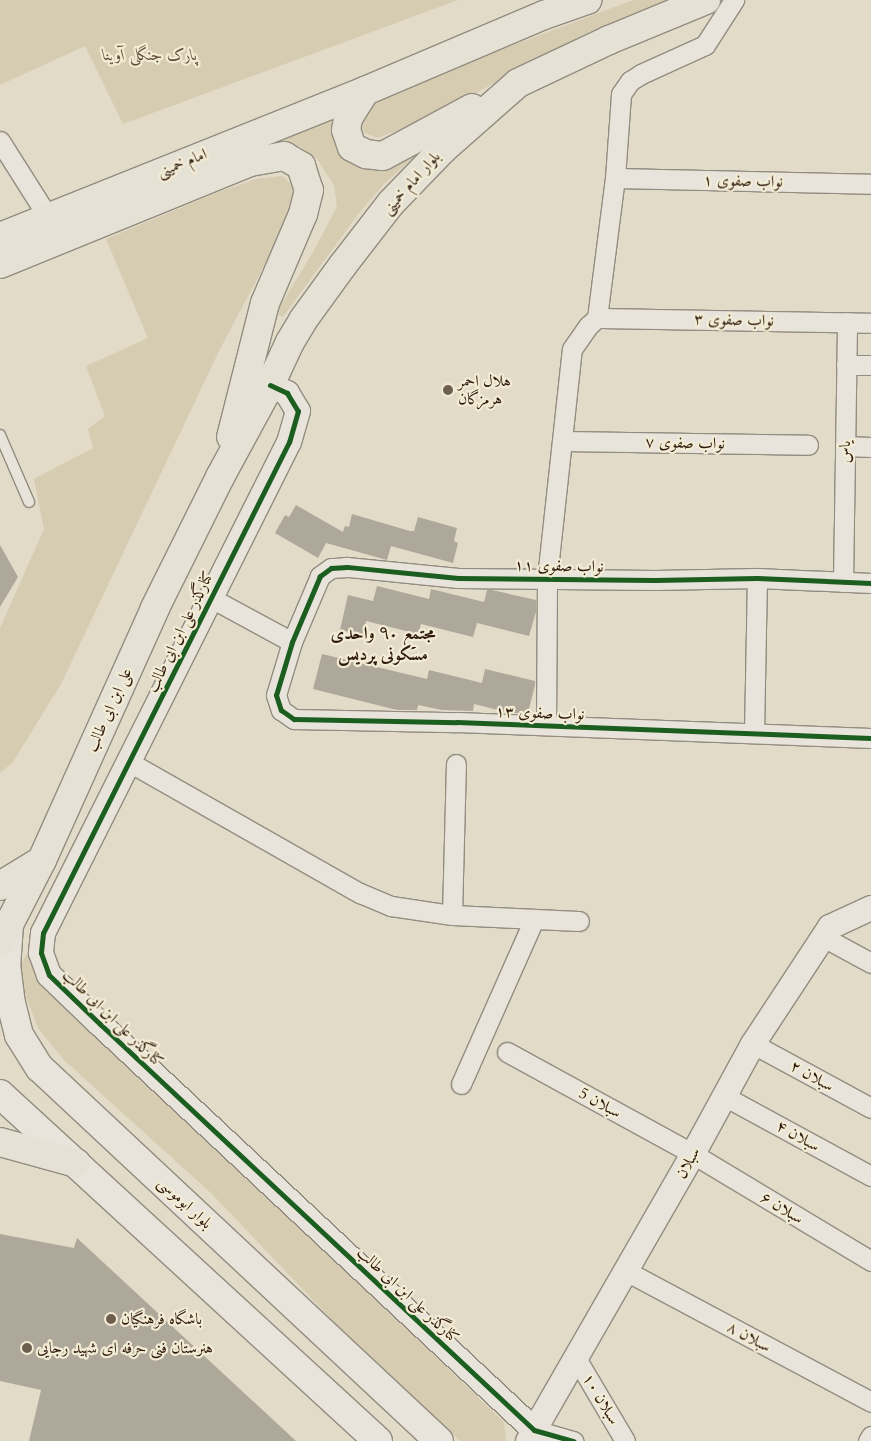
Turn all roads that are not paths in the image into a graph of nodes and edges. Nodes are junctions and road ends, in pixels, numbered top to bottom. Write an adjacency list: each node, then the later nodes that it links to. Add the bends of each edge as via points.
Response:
1 (587, 0): 5 (main road)
2 (706, 0): 4 (main road, بلوار امام خمینی, via 609,40)
3 (734, 0): 7 (street, via 705,45 630,81 621,94)
4 (518, 83): 5 (main road, via 382,156 366,154 352,147 346,130 348,118); 17 (main road, بلوار امام خمینی, via 442,150 391,203 303,320)
5 (364, 91): 9 (main road, امام خمینی)
6 (0, 141): 9 (street)
7 (615, 178): 8 (street, نواب صفوی ۱); 12 (street)
8 (871, 184)
9 (48, 217): 10 (main road, امام خمینی)
10 (0, 237)
11 (0, 264): 23 (main road, via 250,162 284,156 301,166 309,190 303,214 265,303)
12 (597, 318): 13 (street, نواب صفوی ۳); 19 (street, via 572,349)
13 (847, 322): 14 (street, نواب صفوی ۳); 15 (street, یاس)
14 (871, 322)
15 (846, 365): 16 (street); 21 (street, یاس)
16 (871, 365)
17 (270, 385): 23 (main road, بلوار امام خمینی); 29 (street, کنارگذر علی ابن ابی طالب, via 287,394 298,411 289,442)
18 (0, 435): 24 (lane)
19 (563, 441): 20 (street, نواب صفوی ۷); 25 (street)
20 (808, 445)
21 (845, 446): 22 (street); 27 (street, یاس)
22 (871, 447)
23 (220, 478): 36 (main road, علی ابن ابی طالب, via 155,608)
24 (28, 502)
25 (547, 578): 26 (street, نواب صفوی ۱۱); 30 (street, نواب صفوی ۱۱, via 458,578 331,568 320,576); 31 (street)
26 (757, 578): 27 (street, نواب صفوی ۱۱); 32 (street)
27 (843, 582): 28 (street, نواب صفوی ۱۱)
28 (871, 583)
29 (211, 598): 30 (street); 34 (street, کنارگذر علی ابن ابی طالب)
30 (292, 642): 31 (street, نواب صفوی ۱۳, via 276,695 282,710 294,719)
31 (546, 726): 32 (street, نواب صفوی ۱۳)
32 (754, 733): 33 (street, نواب صفوی ۱۳)
33 (871, 738)
34 (129, 762): 39 (street, via 360,893 391,906); 61 (street, کنارگذر علی ابن ابی طالب, via 43,933 41,953 49,975)
35 (456, 764): 39 (street)
36 (42, 860): 37 (main road); 42 (main road, علی ابن ابی طالب)
37 (0, 886)
38 (871, 908): 43 (street, سبلان, via 830,927)
39 (452, 915): 40 (street)
40 (534, 919): 41 (street); 49 (street)
41 (578, 921)
42 (4, 934): 48 (main road, بلوار ابوموسی, via 10,999 19,1035)
43 (823, 937): 44 (street); 45 (street, سبلان)
44 (871, 963)
45 (754, 1044): 51 (street, سبلان); 52 (street, سبلان ۲)
46 (0, 1045): 48 (main road)
47 (507, 1052): 54 (street, سبلان 5)
48 (40, 1068): 64 (main road, بلوار ابوموسی)
49 (461, 1084)
50 (0, 1094): 55 (main road)
51 (724, 1096): 54 (street, سبلان); 56 (street, سبلان ۴)
52 (871, 1108)
53 (0, 1142): 55 (main road)
54 (693, 1154): 57 (street, سبلان ۶); 58 (street, سبلان)
55 (76, 1163): 63 (main road)
56 (871, 1176)
57 (871, 1261)
58 (626, 1271): 59 (street, سبلان); 60 (street, سبلان ۸)
59 (576, 1358): 61 (street, سبلان); 66 (street, سبلان ۱۰)
60 (871, 1402)
61 (531, 1436): 65 (street)
62 (871, 1436): 67 (street)
63 (378, 1441)
64 (439, 1441)
65 (573, 1441)
66 (625, 1441)
67 (868, 1441)

